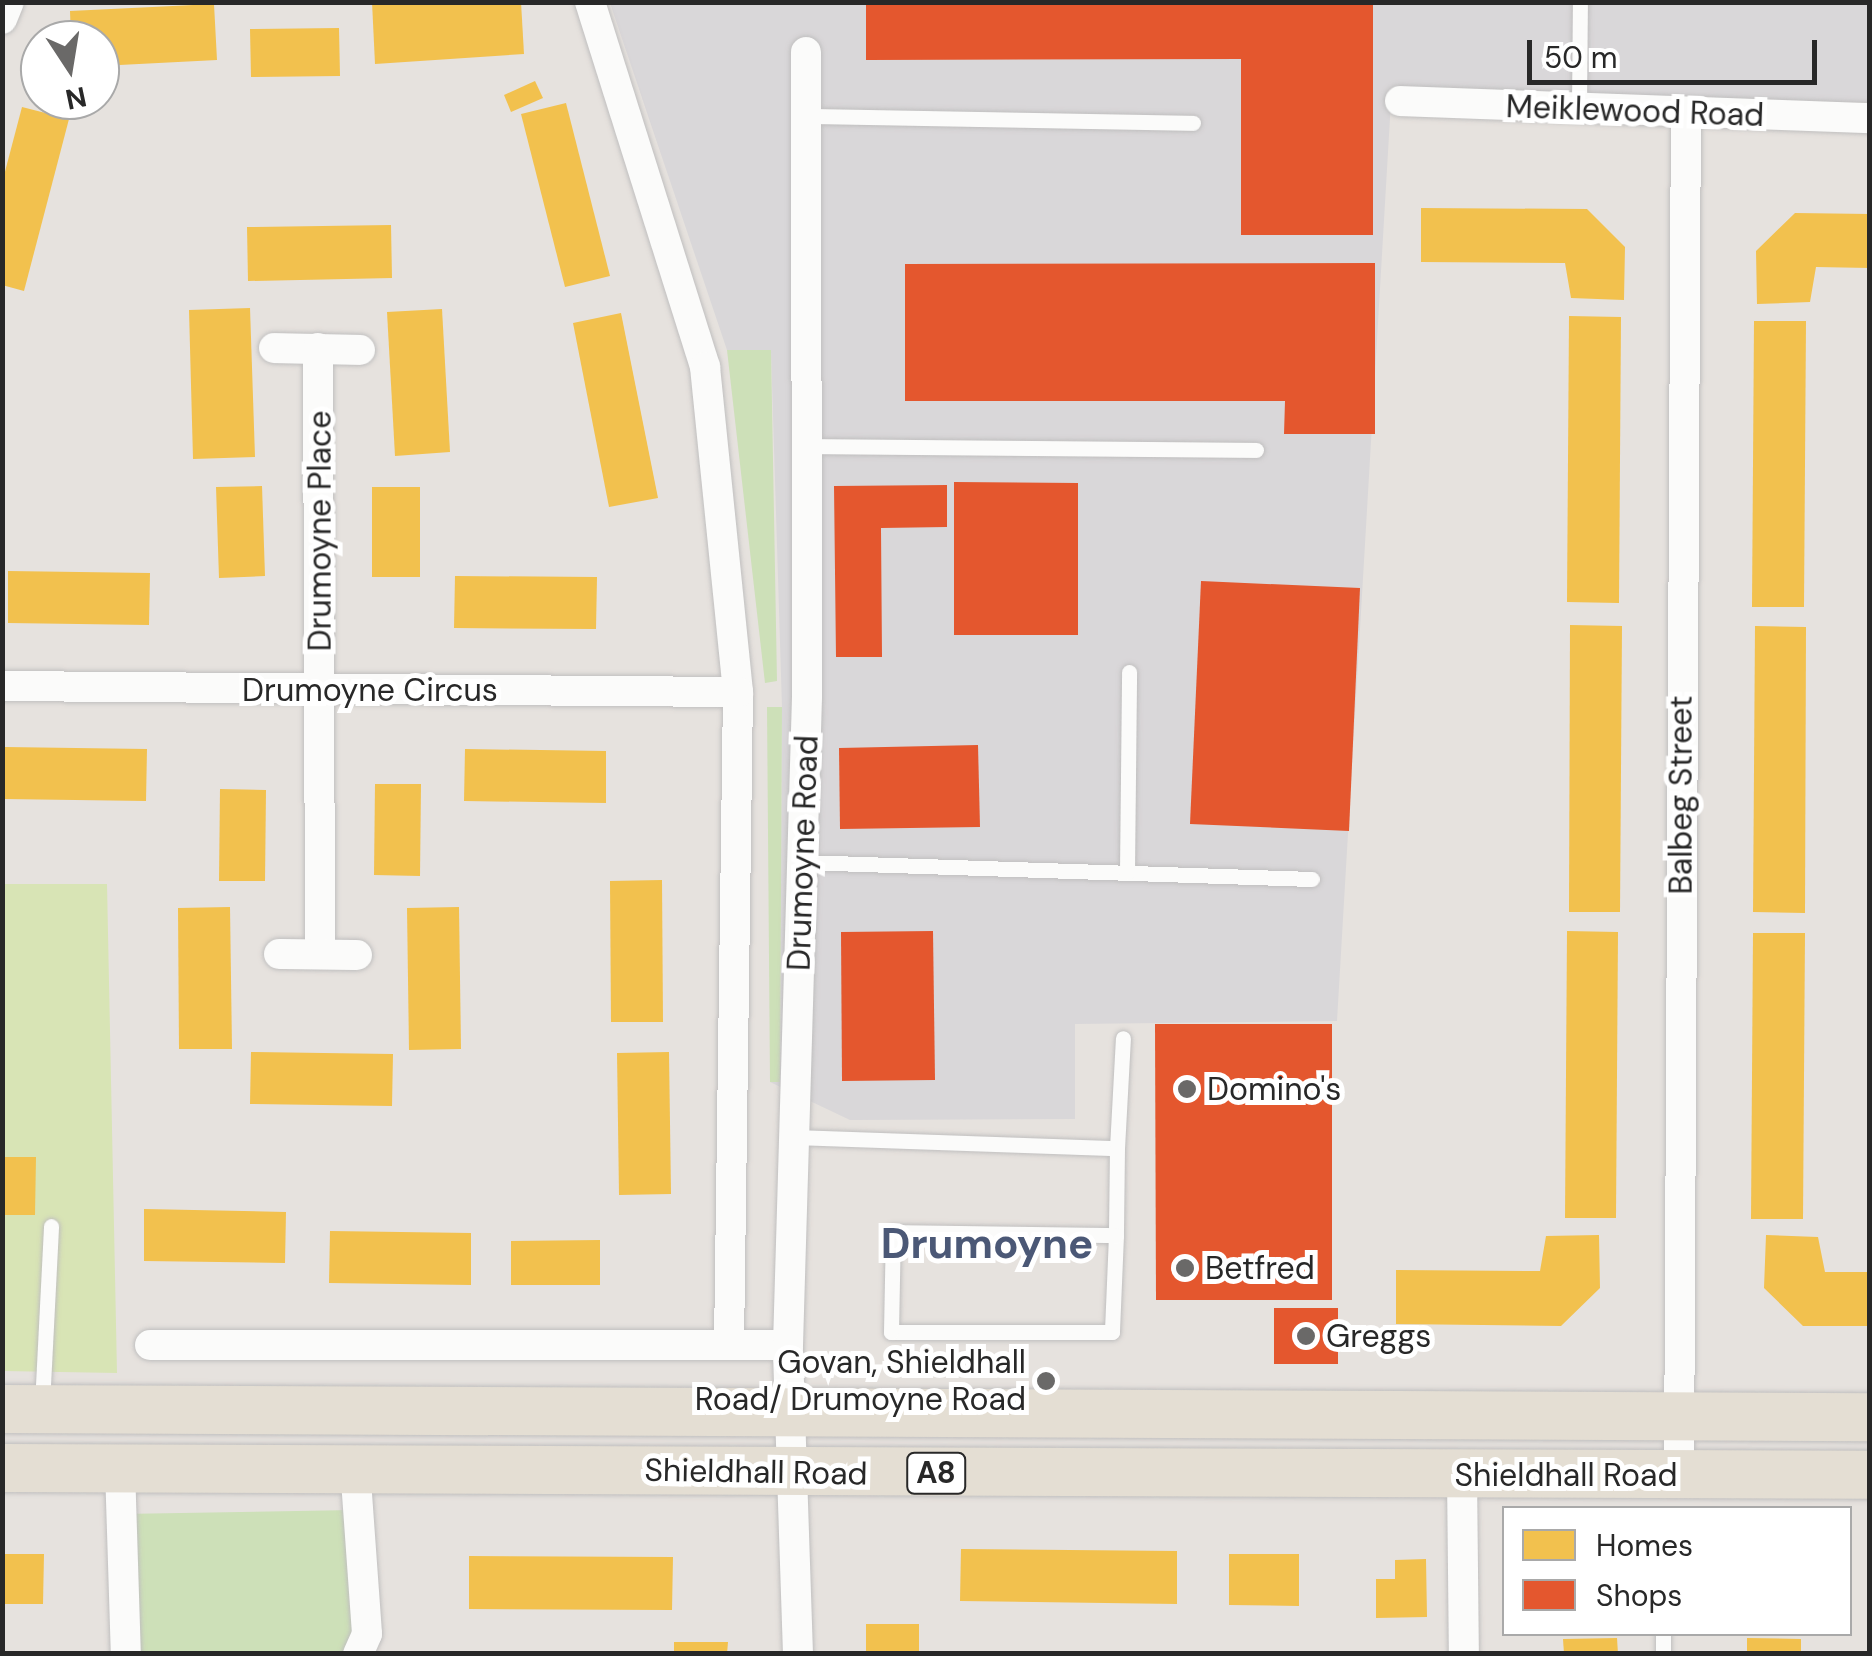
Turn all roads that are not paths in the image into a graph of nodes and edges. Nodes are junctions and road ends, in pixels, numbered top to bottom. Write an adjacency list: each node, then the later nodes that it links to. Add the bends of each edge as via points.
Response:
1 (9, 2): 4 (street)
2 (590, 2): 20 (street, Drumoyne Road, via 705,368)
3 (1580, 2): 7 (lane)
4 (2, 20)
5 (806, 52): 9 (street, Drumoyne Road)
6 (1400, 101): 7 (street, Meiklewood Road)
7 (1580, 109): 8 (street, Meiklewood Road)
8 (1686, 114): 10 (street, Meiklewood Road); 37 (street, Balbeg Street)
9 (806, 116): 11 (lane); 15 (street, Drumoyne Road)
10 (1870, 118)
11 (1194, 123)
12 (274, 348): 13 (street)
13 (318, 348): 14 (street); 19 (street, Drumoyne Place)
14 (360, 350)
15 (807, 446): 16 (lane); 21 (street, Drumoyne Road)
16 (1256, 450)
17 (1129, 672): 22 (lane)
18 (2, 686): 19 (street, Drumoyne Circus)
19 (321, 691): 20 (street, Drumoyne Circus); 25 (street, Drumoyne Place)
20 (738, 692): 32 (street, Drumoyne Road)
21 (802, 862): 22 (lane); 28 (street, Drumoyne Road)
22 (1126, 872): 23 (lane)
23 (1312, 879)
24 (278, 954): 25 (street)
25 (320, 954): 26 (street)
26 (357, 955)
27 (1124, 1038): 29 (lane)
28 (794, 1138): 29 (lane); 34 (street, Drumoyne Road)
29 (1117, 1148): 31 (lane)
30 (52, 1226): 35 (lane)
31 (1116, 1235): 31 (lane, via 1112,1332 891,1332 892,1232)
32 (729, 1342): 33 (street); 34 (street)
33 (150, 1345)
34 (788, 1345): 36 (street, Drumoyne Road)
35 (22, 1409): 36 (main road, Shieldhall Road / A8)
36 (794, 1416): 37 (main road, Shieldhall Road / A8); 42 (street, Drumoyne Road)
37 (1678, 1416): 38 (main road, Shieldhall Road / A8); 45 (street, Balbeg Street)
38 (1870, 1417)
39 (355, 1466): 41 (main road, Shieldhall Road / A8); 42 (main road, Shieldhall Road / A8); 47 (street, via 367,1634)
40 (2, 1468): 41 (main road, Shieldhall Road / A8)
41 (120, 1468): 46 (street)
42 (797, 1473): 43 (main road, Shieldhall Road / A8); 48 (street, Drumoyne Road)
43 (1462, 1475): 45 (main road, Shieldhall Road / A8); 49 (street)
44 (1870, 1475): 45 (main road, Shieldhall Road / A8)
45 (1678, 1476)
46 (126, 1654)
47 (358, 1654)
48 (798, 1654)
49 (1464, 1654)

